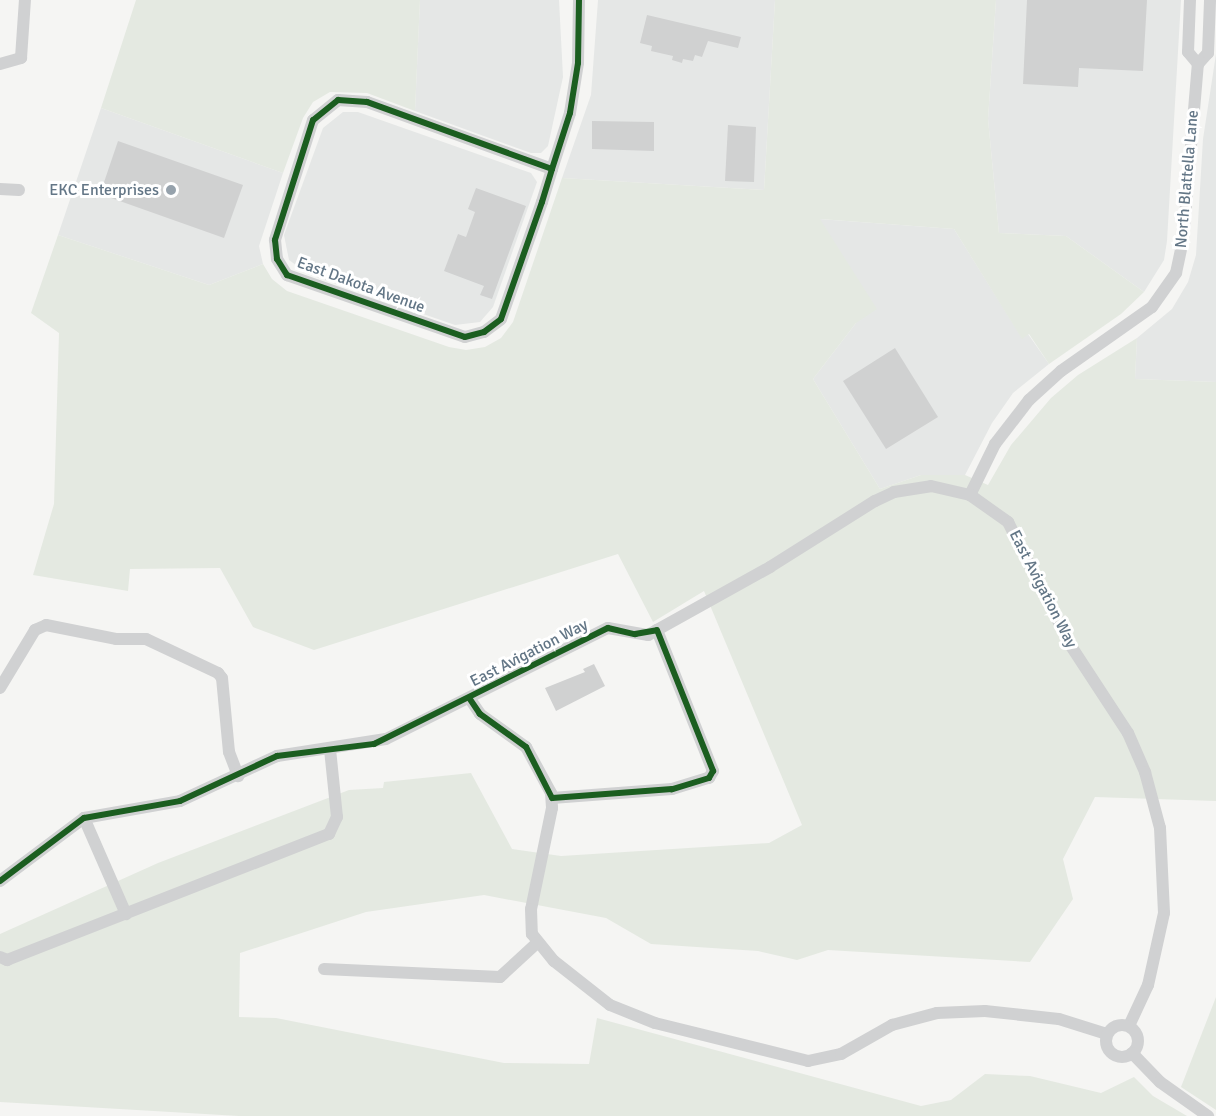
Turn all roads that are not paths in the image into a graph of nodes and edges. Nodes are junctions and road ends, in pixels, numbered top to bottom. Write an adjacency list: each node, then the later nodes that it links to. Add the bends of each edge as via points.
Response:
1 (25, 0): 5 (street, via 21,58)
2 (579, 0): 7 (street, East Dakota Avenue, via 575,92)
3 (1191, 0): 6 (street, North Blattella Lane, via 1188,52)
4 (1210, 0): 6 (street, North Blattella Lane, via 1208,53)
5 (0, 64)
6 (1198, 64): 10 (street, North Blattella Lane, via 1183,242 1170,284 1140,317 1061,371 1029,400 995,444)
7 (552, 170): 7 (street, East Dakota Avenue, via 501,319 484,332 465,337 287,275 277,259 275,240 313,120 338,100 367,102)
8 (0, 189): 9 (street)
9 (19, 190)
10 (970, 495): 11 (street, East Avigation Way, via 932,486 894,492); 23 (street, East Avigation Way, via 997,511 1019,536 1071,646 1137,749 1150,786 1163,854 1164,913 1148,984)
11 (657, 630): 13 (street, East Avigation Way, via 635,634 608,628); 16 (street, via 713,771 709,778 680,788)
12 (0, 688): 15 (street, via 34,630 46,625 116,639 146,639 222,678 230,752)
13 (470, 699): 14 (street, via 374,744); 16 (street, East Avigation Way, via 480,714 526,747)
14 (330, 749): 15 (street, via 277,756); 19 (street, via 337,817 329,834)
15 (238, 776): 17 (street, via 180,801)
16 (552, 798): 20 (street, via 531,909)
17 (84, 818): 18 (street); 19 (street)
18 (0, 881)
19 (126, 914): 21 (street, via 7,960)
20 (537, 943): 22 (street, via 500,977); 24 (street, via 586,989 633,1016 790,1059 841,1054 892,1025 938,1013 986,1011 1059,1019)
21 (0, 957)
22 (324, 969)
23 (1129, 1026): 24 (street, via 1119,1025); 25 (street, via 1138,1039)
24 (1107, 1034): 25 (street, via 1106,1042 1112,1053 1124,1057)
25 (1132, 1053): 26 (street, via 1160,1082)
26 (1208, 1116)

